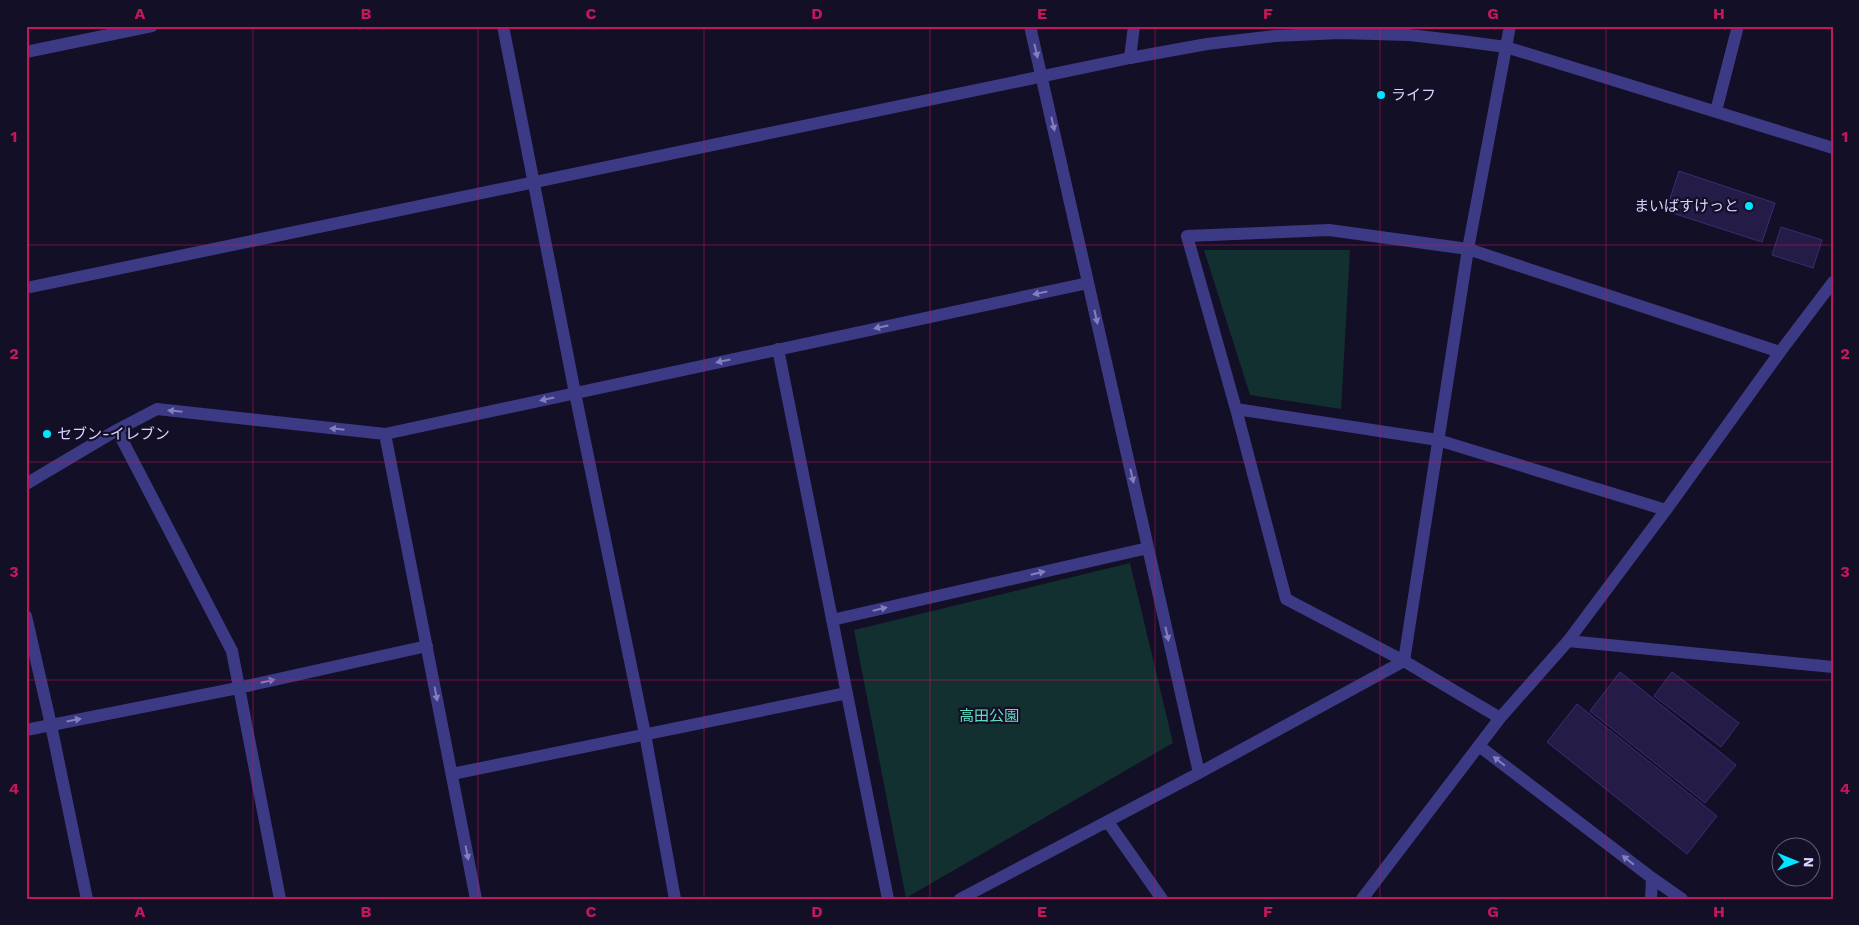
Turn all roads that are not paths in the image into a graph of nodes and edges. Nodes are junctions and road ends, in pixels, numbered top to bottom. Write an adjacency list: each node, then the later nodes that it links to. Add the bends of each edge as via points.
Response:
1 (152, 26): 8 (street)
2 (503, 26): 13 (street)
3 (1030, 26): 10 (street, one-way to 10)
4 (1134, 26): 9 (street)
5 (1510, 26): 7 (street)
6 (1738, 26): 11 (street)
7 (1506, 47): 9 (street, via 1409,35 1340,33 1207,44); 11 (street); 14 (street)
8 (26, 52)
9 (1130, 58): 10 (street)
10 (1042, 77): 13 (street); 15 (street, one-way to 15)
11 (1716, 111): 12 (street)
12 (1833, 148)
13 (534, 183): 17 (street); 20 (street)
14 (1468, 249): 19 (street); 21 (street, via 1329,230 1187,236); 24 (street)
15 (1088, 282): 18 (street, one-way to 18); 27 (street, one-way to 27)
16 (1833, 282): 19 (street)
17 (26, 288)
18 (778, 349): 20 (street, one-way to 20); 29 (street)
19 (1780, 352): 26 (street)
20 (575, 393): 23 (street, one-way to 23); 39 (street)
21 (1236, 410): 24 (street); 32 (street, via 1286,599)
22 (116, 430): 23 (street, one-way to 22, via 157,409); 25 (street); 34 (street, via 232,651)
23 (385, 434): 31 (street)
24 (1438, 440): 26 (street); 32 (street)
25 (26, 484)
26 (1666, 510): 30 (street)
27 (1148, 548): 29 (street, one-way to 27); 41 (street, one-way to 41)
28 (26, 616): 37 (street)
29 (832, 620): 35 (street)
30 (1568, 641): 33 (street); 36 (street)
31 (427, 646): 34 (street, one-way to 31); 42 (street, one-way to 42)
32 (1404, 661): 36 (street); 41 (street)
33 (1833, 667)
34 (238, 688): 37 (street, one-way to 34); 46 (street)
35 (847, 693): 39 (street); 49 (street)
36 (1500, 718): 40 (street)
37 (51, 725): 38 (street); 45 (street)
38 (26, 730)
39 (645, 734): 42 (street); 48 (street)
40 (1479, 746): 44 (street, one-way to 40); 52 (street)
41 (1199, 773): 43 (street)
42 (452, 774): 47 (street, one-way to 47)
43 (1108, 822): 50 (street); 51 (street)
44 (1652, 878): 53 (street); 54 (street)
45 (87, 899)
46 (280, 899)
47 (476, 899)
48 (675, 899)
49 (888, 899)
50 (960, 899)
51 (1162, 899)
52 (1362, 899)
53 (1651, 899)
54 (1682, 899)

